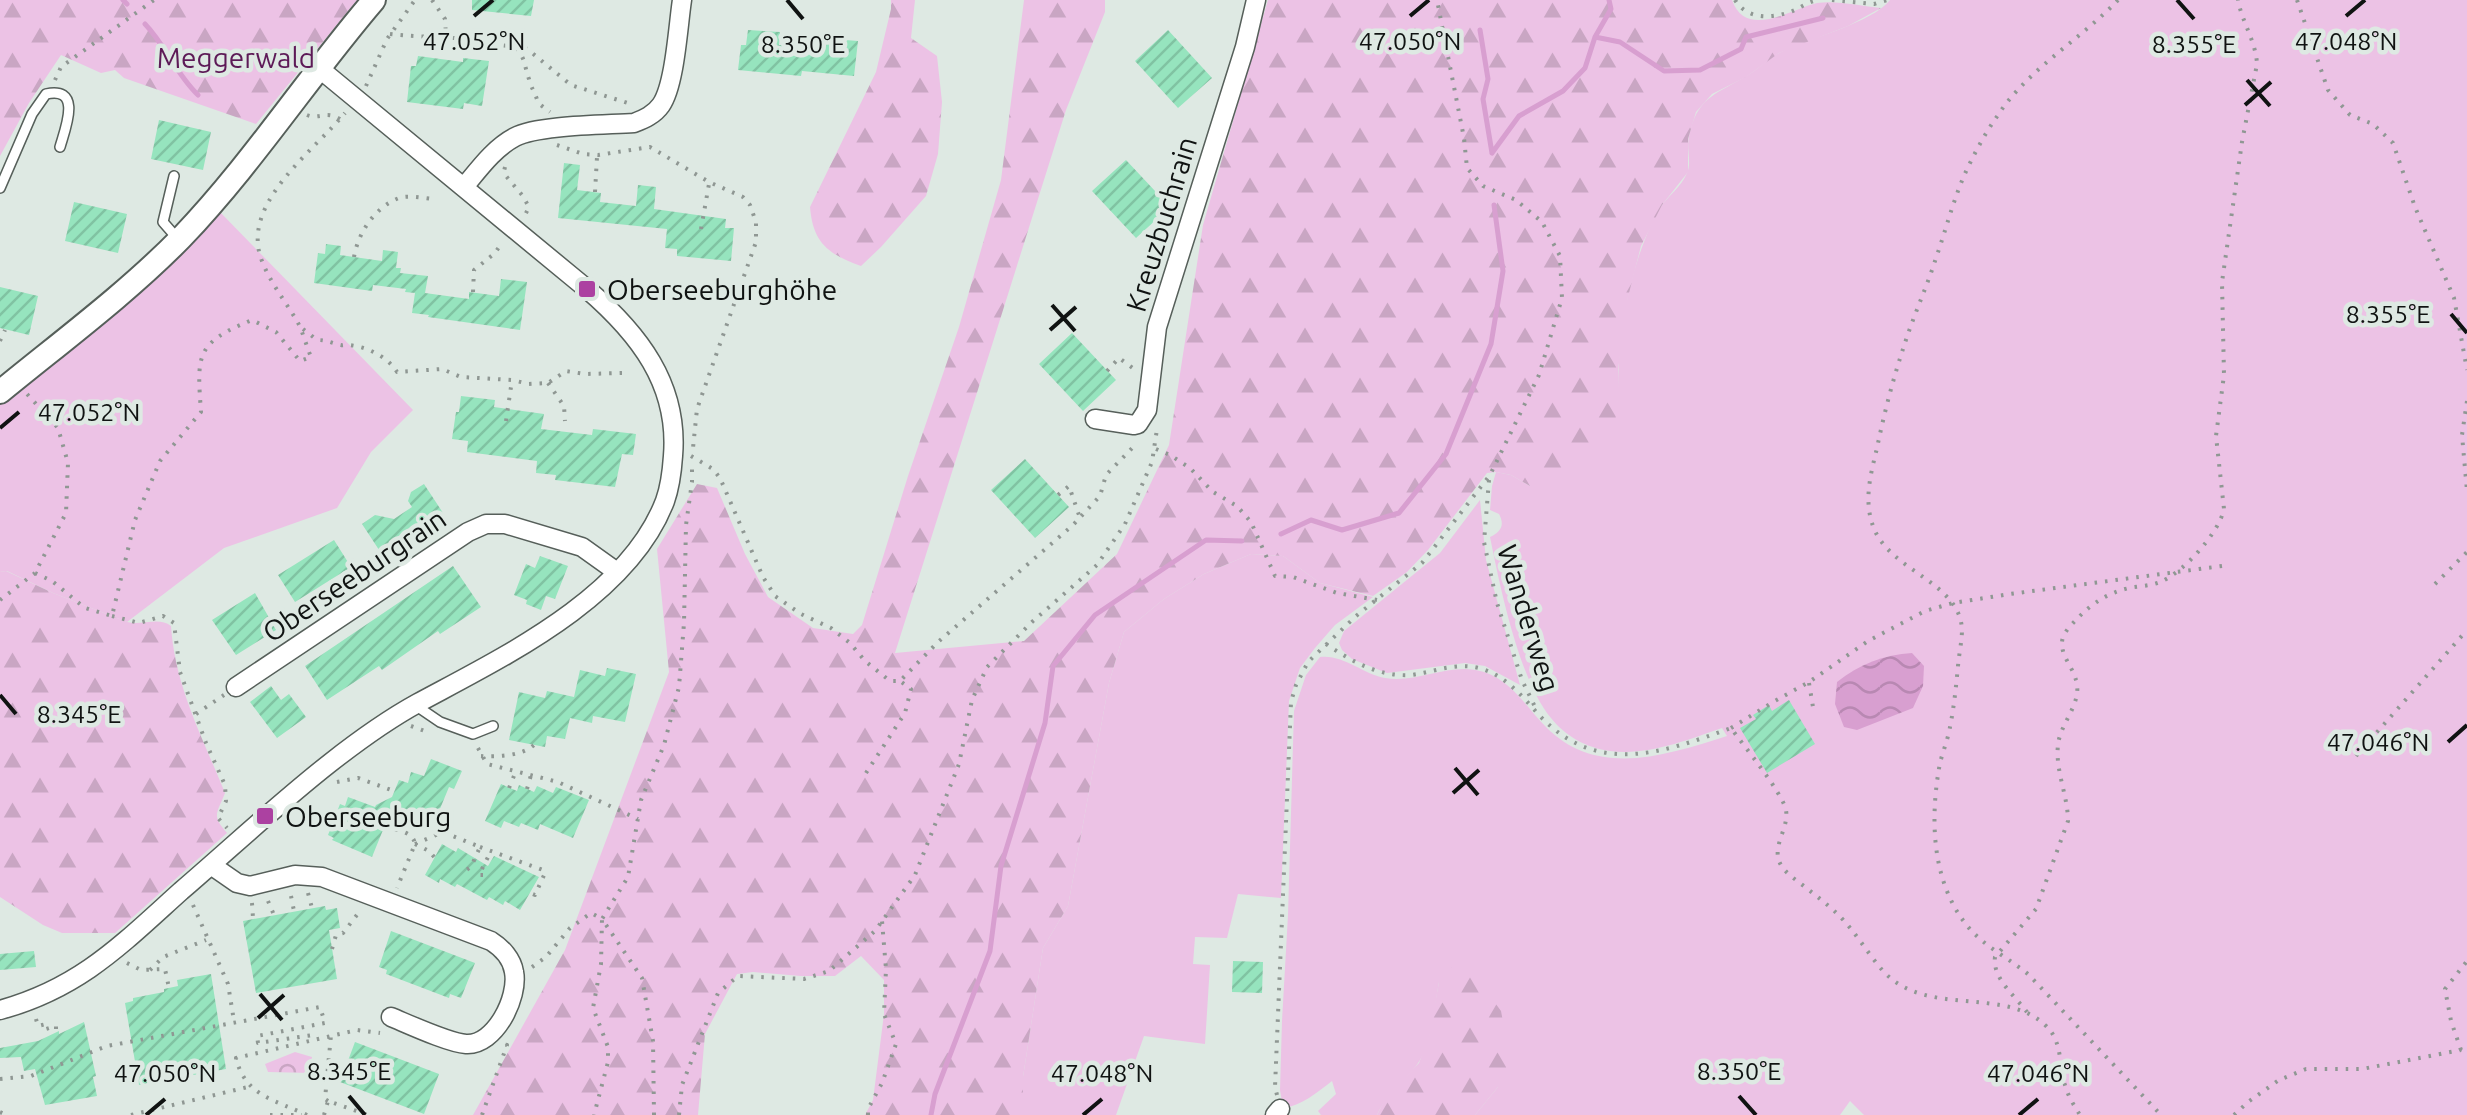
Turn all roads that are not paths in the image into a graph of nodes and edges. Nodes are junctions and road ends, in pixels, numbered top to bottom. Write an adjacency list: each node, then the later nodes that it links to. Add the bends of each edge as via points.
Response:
1 (374, 0): 4 (street)
2 (682, 0): 7 (street, via 668,92 659,108 634,123 515,137)
3 (1256, 0): 11 (street, Kreuzbuchrain, via 1157,327 1147,410 1134,425)
4 (320, 69): 7 (street); 9 (street)
5 (60, 147): 8 (lane, via 69,103 54,92 32,114)
6 (174, 176): 9 (lane, via 163,222)
7 (464, 187): 12 (street, via 623,321 659,376 673,426 670,483 648,531)
8 (0, 188)
9 (179, 240): 10 (street)
10 (10, 389)
11 (1095, 419)
12 (617, 572): 13 (street, Oberseeburgrain, via 582,546 486,524); 14 (street, via 549,628)
13 (236, 687)
14 (415, 705): 15 (lane, via 473,734); 16 (street, via 284,799)
15 (492, 726)
16 (211, 865): 17 (street, via 93,968); 18 (street, via 244,886 295,875 322,878 491,941 507,956 514,972 511,995 492,1035 466,1044)
17 (0, 1010)
18 (398, 1020)

